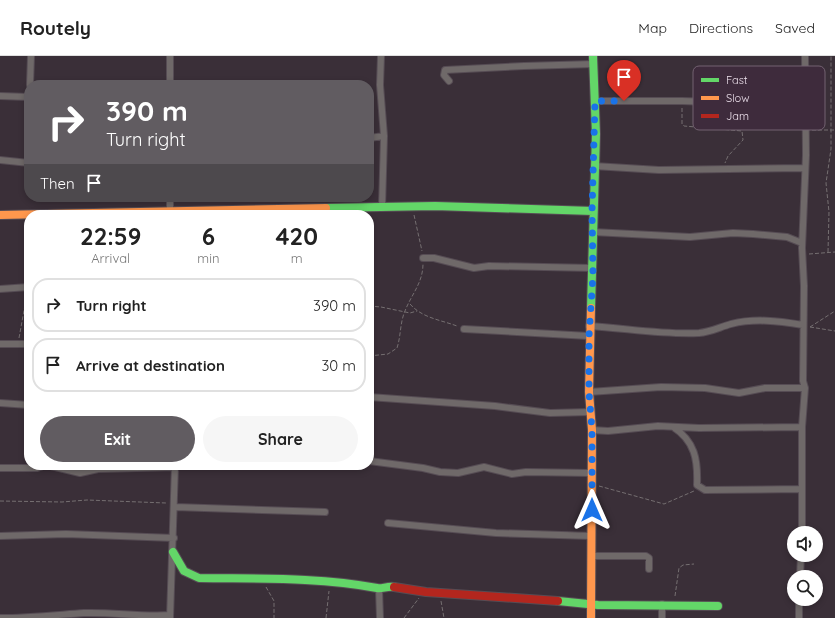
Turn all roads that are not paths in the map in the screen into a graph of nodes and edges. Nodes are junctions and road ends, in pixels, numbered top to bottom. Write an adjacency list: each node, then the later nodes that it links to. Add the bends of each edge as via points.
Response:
1 (31, 56): 7 (street)
2 (170, 56): 8 (street)
3 (381, 56): 15 (street, via 380,85)
4 (805, 56): 6 (street)
5 (593, 60): 9 (street, via 449,69 445,70 444,75); 12 (street)
6 (805, 66)
7 (30, 80)
8 (170, 80)
9 (449, 80)
10 (0, 96): 11 (street)
11 (24, 97)
12 (595, 101): 13 (street); 19 (street)
13 (693, 101)
14 (806, 130): 20 (street)
15 (384, 136): 16 (street); 21 (street)
16 (374, 137)
17 (0, 160): 18 (street)
18 (24, 162)
19 (594, 166): 20 (street, via 659,170); 23 (street)
20 (805, 168): 27 (street)
21 (382, 208): 22 (street); 23 (street, via 435,206)
22 (221, 210)
23 (592, 211): 26 (street)
24 (0, 216): 25 (street)
25 (24, 216)
26 (593, 232): 27 (street, via 690,237 753,234 787,237); 29 (street)
27 (802, 243): 32 (street)
28 (423, 258): 29 (street, via 434,258 474,268)
29 (593, 268): 33 (street)
30 (24, 287): 31 (street)
31 (0, 289)
32 (803, 325): 33 (street, via 758,320 699,333); 38 (street)
33 (589, 326): 35 (street)
34 (464, 329): 35 (street)
35 (589, 336): 39 (street)
36 (0, 344): 37 (street)
37 (24, 344)
38 (805, 388): 39 (street, via 765,388 739,393 705,388 661,387); 44 (street)
39 (589, 392): 43 (street)
40 (374, 397): 43 (street, via 550,412)
41 (0, 403): 42 (street)
42 (24, 405)
43 (591, 412): 46 (street)
44 (802, 427): 45 (street); 54 (street)
45 (673, 428): 46 (street, via 658,426); 54 (street, via 682,433 692,445 695,452 697,485 700,489)
46 (592, 430): 53 (street)
47 (374, 462): 53 (street, via 458,473 484,467 512,474)
48 (0, 468): 49 (street)
49 (24, 468)
50 (68, 470): 51 (street, via 80,473)
51 (94, 470)
52 (176, 470): 55 (street)
53 (591, 473): 60 (street)
54 (802, 489): 58 (street)
55 (175, 505): 56 (street); 61 (street)
56 (326, 512)
57 (388, 523): 60 (street, via 496,533)
58 (802, 526)
59 (0, 536): 61 (street, via 66,534)
60 (592, 536): 63 (street)
61 (174, 538): 62 (street)
62 (173, 552): 65 (street, via 184,571 199,578 300,580 364,585); 70 (street)
63 (591, 556): 64 (street, via 646,556 649,558); 66 (street)
64 (649, 569)
65 (379, 589): 66 (street, via 386,586 426,592); 73 (street)
66 (591, 604): 67 (street); 74 (street)
67 (662, 604): 68 (street); 75 (street)
68 (718, 606)
69 (799, 606): 76 (street)
70 (170, 616): 72 (street, via 85,613)
71 (0, 618): 72 (street)
72 (35, 618)
73 (380, 618)
74 (591, 618)
75 (662, 618)
76 (799, 618)

